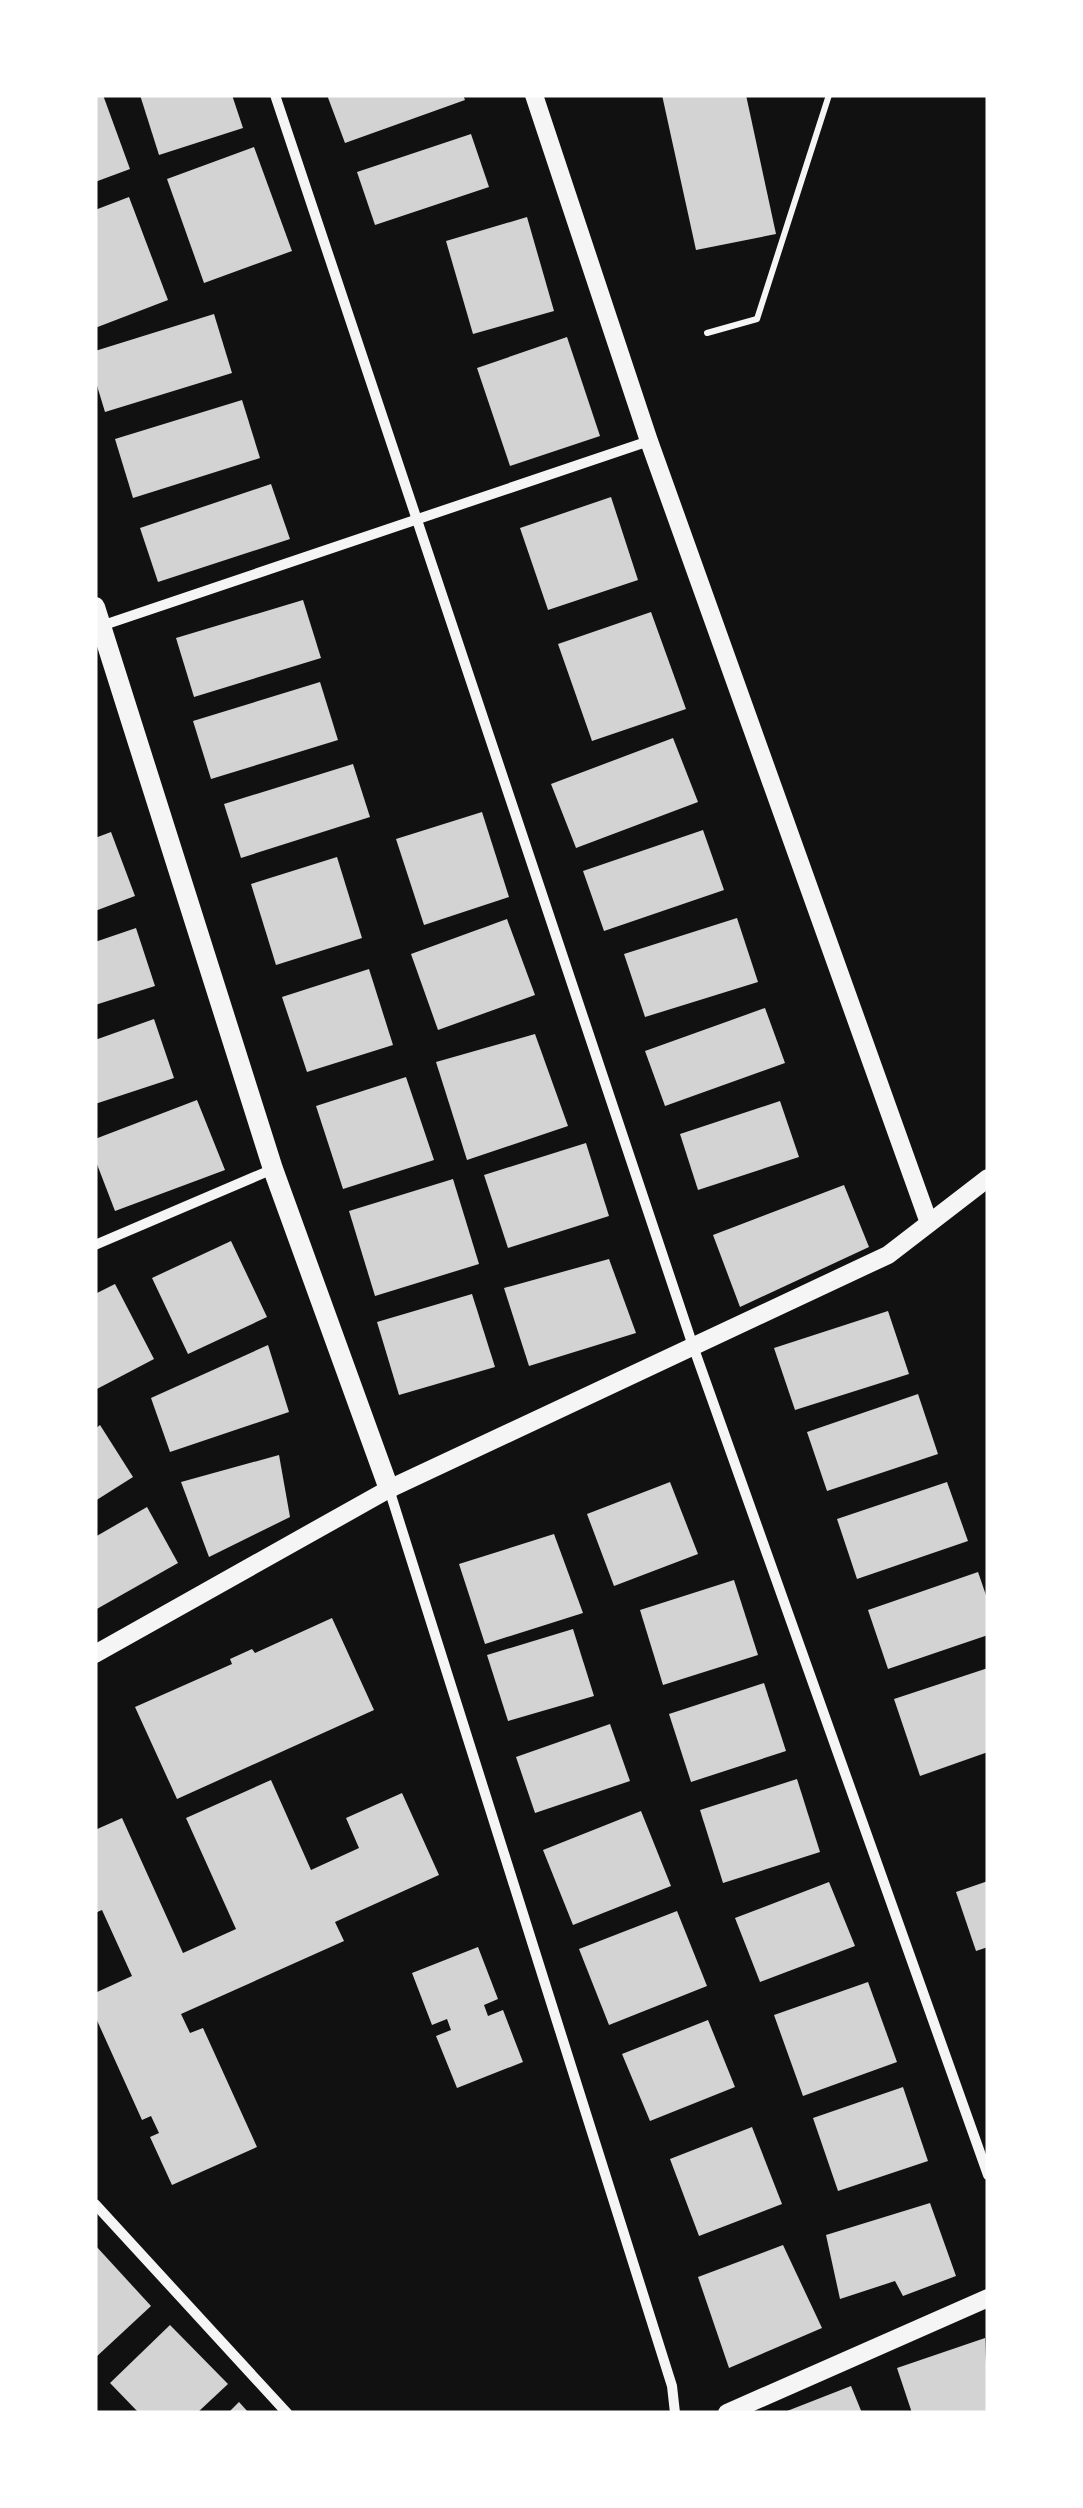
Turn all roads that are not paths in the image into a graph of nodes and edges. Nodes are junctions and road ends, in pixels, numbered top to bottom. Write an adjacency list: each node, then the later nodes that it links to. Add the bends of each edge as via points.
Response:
1 (275, 95): 4 (street)
2 (534, 95): 3 (street)
3 (649, 441): 4 (street); 8 (street)
4 (420, 520): 5 (street); 10 (street)
5 (98, 616): 6 (main road)
6 (273, 1169): 9 (street); 11 (main road)
7 (988, 1178): 8 (street)
8 (928, 1223): 10 (street, via 888,1256)
9 (95, 1246)
10 (693, 1346): 11 (street); 13 (street)
11 (390, 1489): 12 (street); 17 (street, via 672,2386)
12 (95, 1654)
13 (988, 2174)
14 (95, 2204): 16 (street)
15 (988, 2298): 18 (street)
16 (287, 2413)
17 (675, 2413)
18 (726, 2413)

